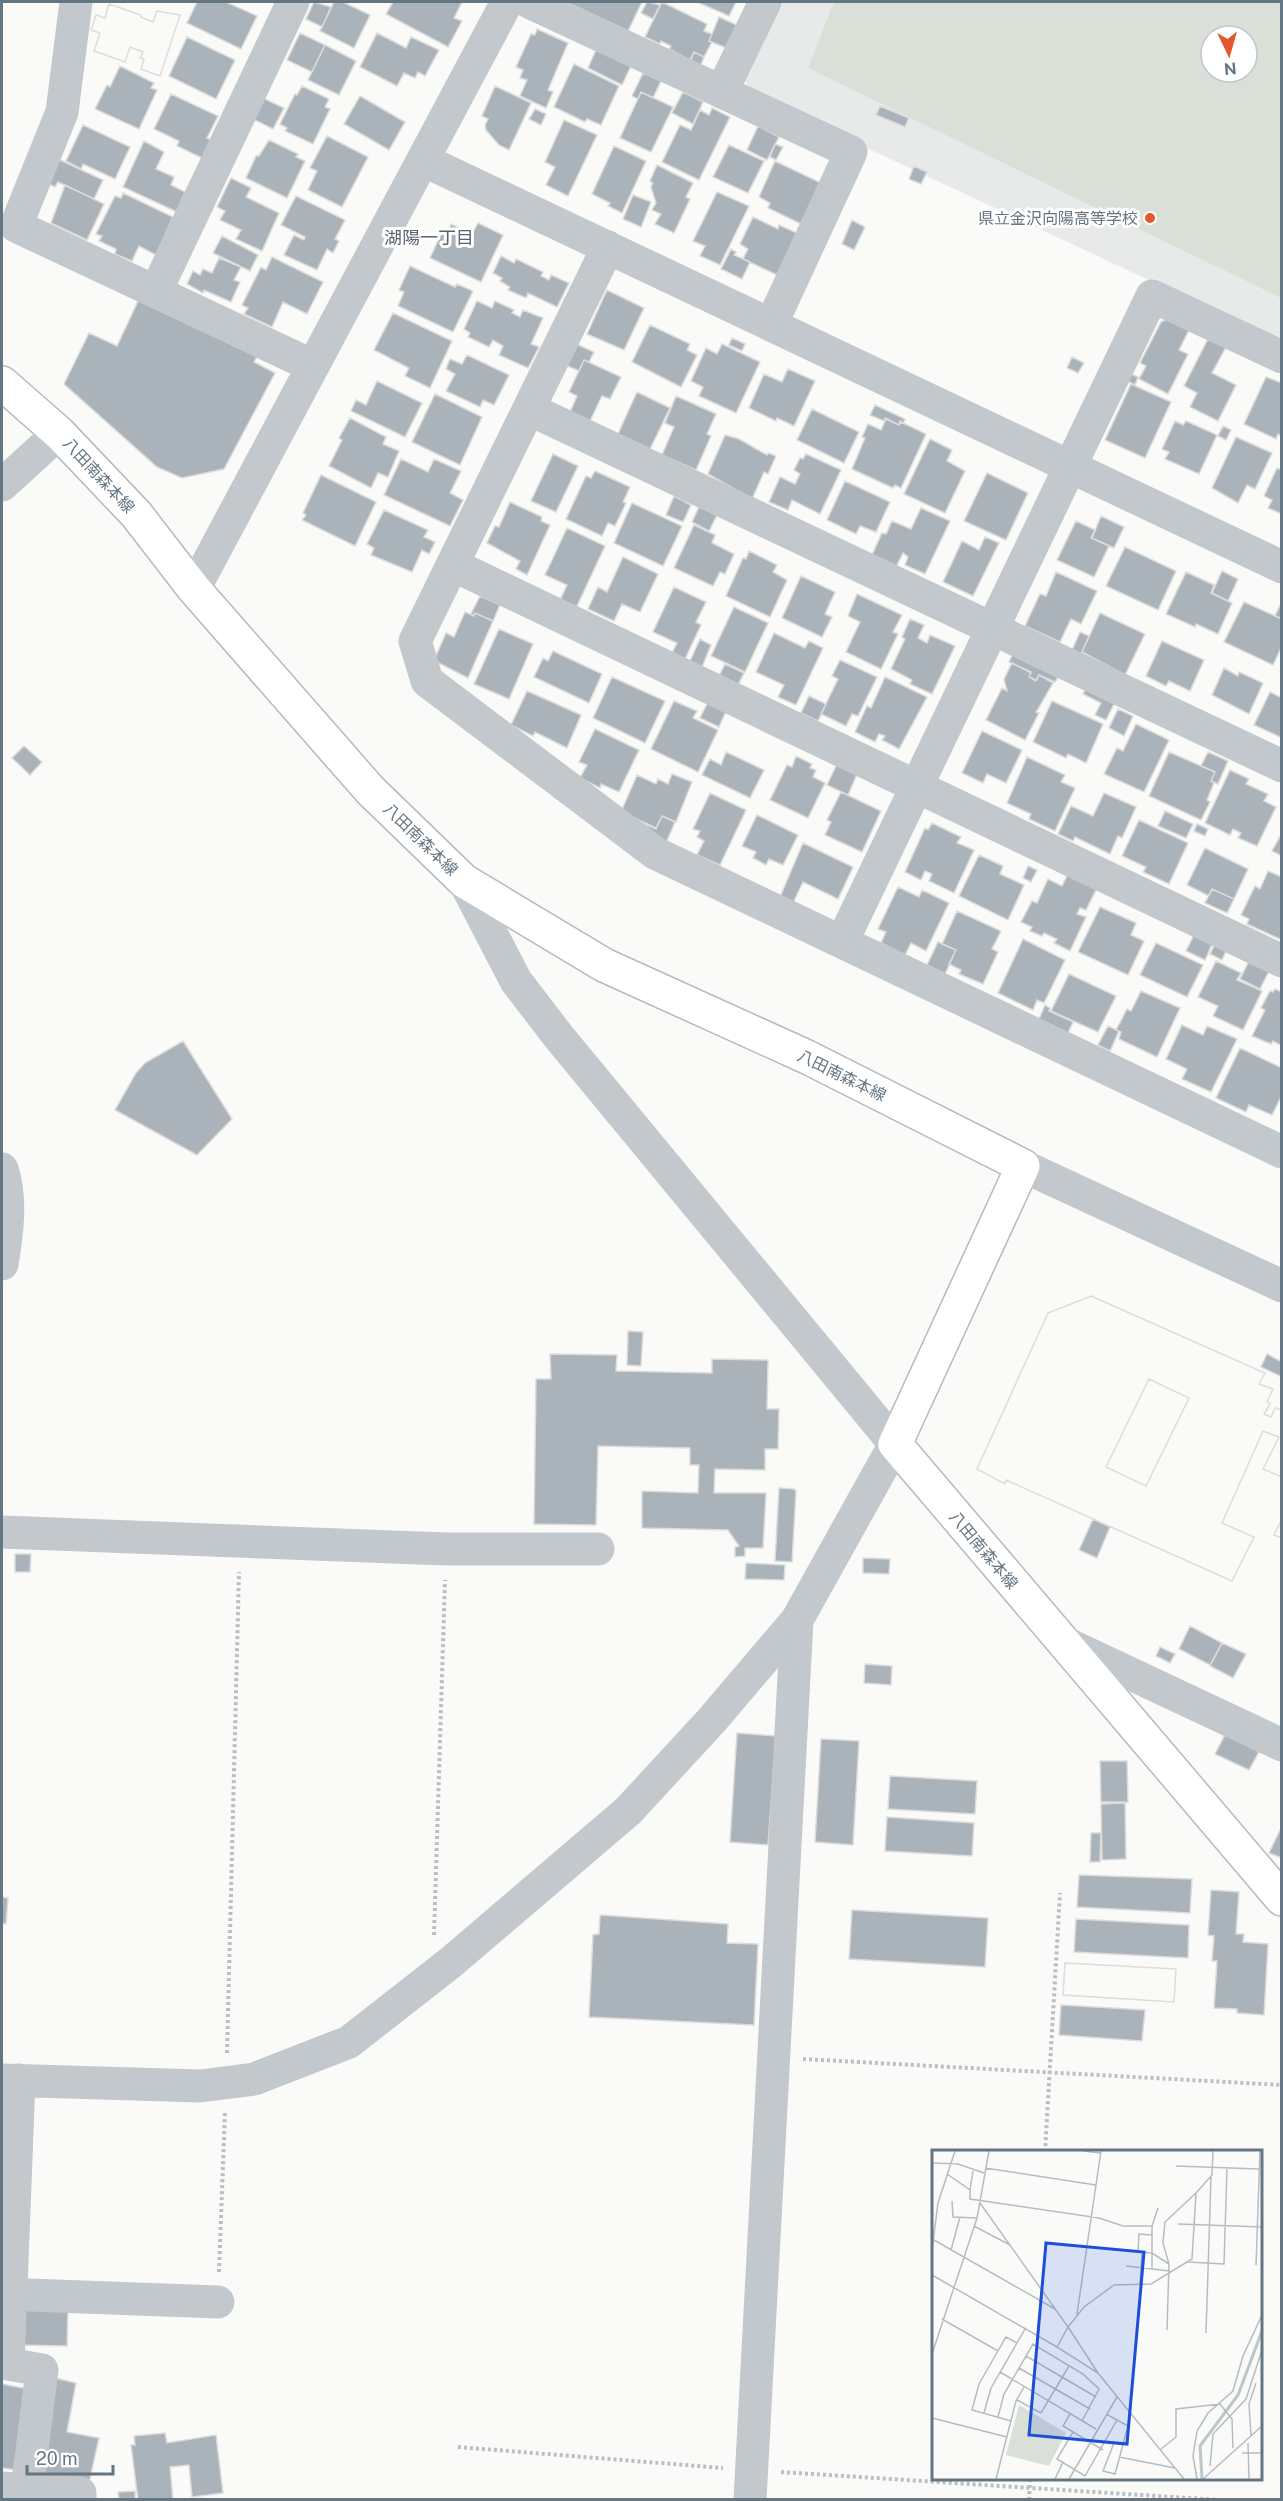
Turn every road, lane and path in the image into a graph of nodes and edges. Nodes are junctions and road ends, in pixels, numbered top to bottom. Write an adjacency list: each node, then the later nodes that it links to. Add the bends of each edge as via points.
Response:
1 (76, 2): 9 (street, via 62,112 16,226)
2 (293, 2): 9 (street)
3 (507, 2): 7 (street)
4 (529, 2): 6 (street)
5 (765, 2): 6 (street)
6 (722, 92): 10 (street, via 851,152)
7 (423, 160): 8 (street); 12 (street)
8 (608, 247): 10 (street); 14 (street)
9 (156, 291): 12 (street)
10 (771, 325): 16 (street)
11 (1281, 357): 16 (street, via 1152,296)
12 (313, 366): 20 (street)
13 (2, 383): 15 (main road, 八田南森本線)
14 (529, 409): 18 (street); 21 (street)
15 (59, 433): 17 (street); 20 (main road, 八田南森本線, via 136,514)
16 (1070, 466): 19 (street); 21 (street)
17 (2, 485)
18 (453, 565): 23 (street); 25 (street, via 415,641 427,681 655,853)
19 (1281, 567)
20 (194, 589): 24 (main road, 八田南森本線, via 370,790)
21 (992, 628): 22 (street); 23 (street)
22 (1281, 766)
23 (917, 787): 25 (street); 26 (street)
24 (464, 880): 28 (main road, 八田南森本線, via 604,965 807,1056); 32 (street, via 516,981)
25 (842, 942): 27 (street)
26 (1281, 961)
27 (1281, 1152)
28 (1023, 1166): 31 (street); 32 (main road)
29 (2, 1169): 30 (street, via 7,1184)
30 (2, 1264)
31 (1281, 1286)
32 (895, 1444): 37 (street); 38 (main road, 八田南森本線)
33 (2, 1533): 34 (street)
34 (240, 1541): 35 (street); 46 (path)
35 (446, 1549): 36 (street); 42 (path, via 434,1937)
36 (598, 1549)
37 (797, 1620): 42 (street, via 628,1810); 43 (street)
38 (1063, 1642): 39 (street); 41 (main road, 八田南森本線)
39 (1281, 1744)
40 (1060, 1893): 44 (path)
41 (1281, 1899)
42 (450, 1963): 46 (street, via 349,2042 254,2079)
43 (775, 2057): 44 (path); 53 (street)
44 (1048, 2072): 47 (path); 48 (path)
45 (10, 2080): 46 (street, via 200,2086); 49 (street)
46 (226, 2083): 50 (path)
47 (1281, 2085)
48 (1045, 2150)
49 (6, 2294): 50 (street); 55 (street, via 8,2364 42,2370)
50 (218, 2302)
51 (458, 2447): 53 (path)
52 (1030, 2480): 54 (path)
53 (751, 2485): 54 (path)
54 (1030, 2488): 57 (path); 58 (path)
55 (14, 2489): 56 (street, via 80,2493)
56 (80, 2499)
57 (1029, 2499)
58 (1221, 2499)

